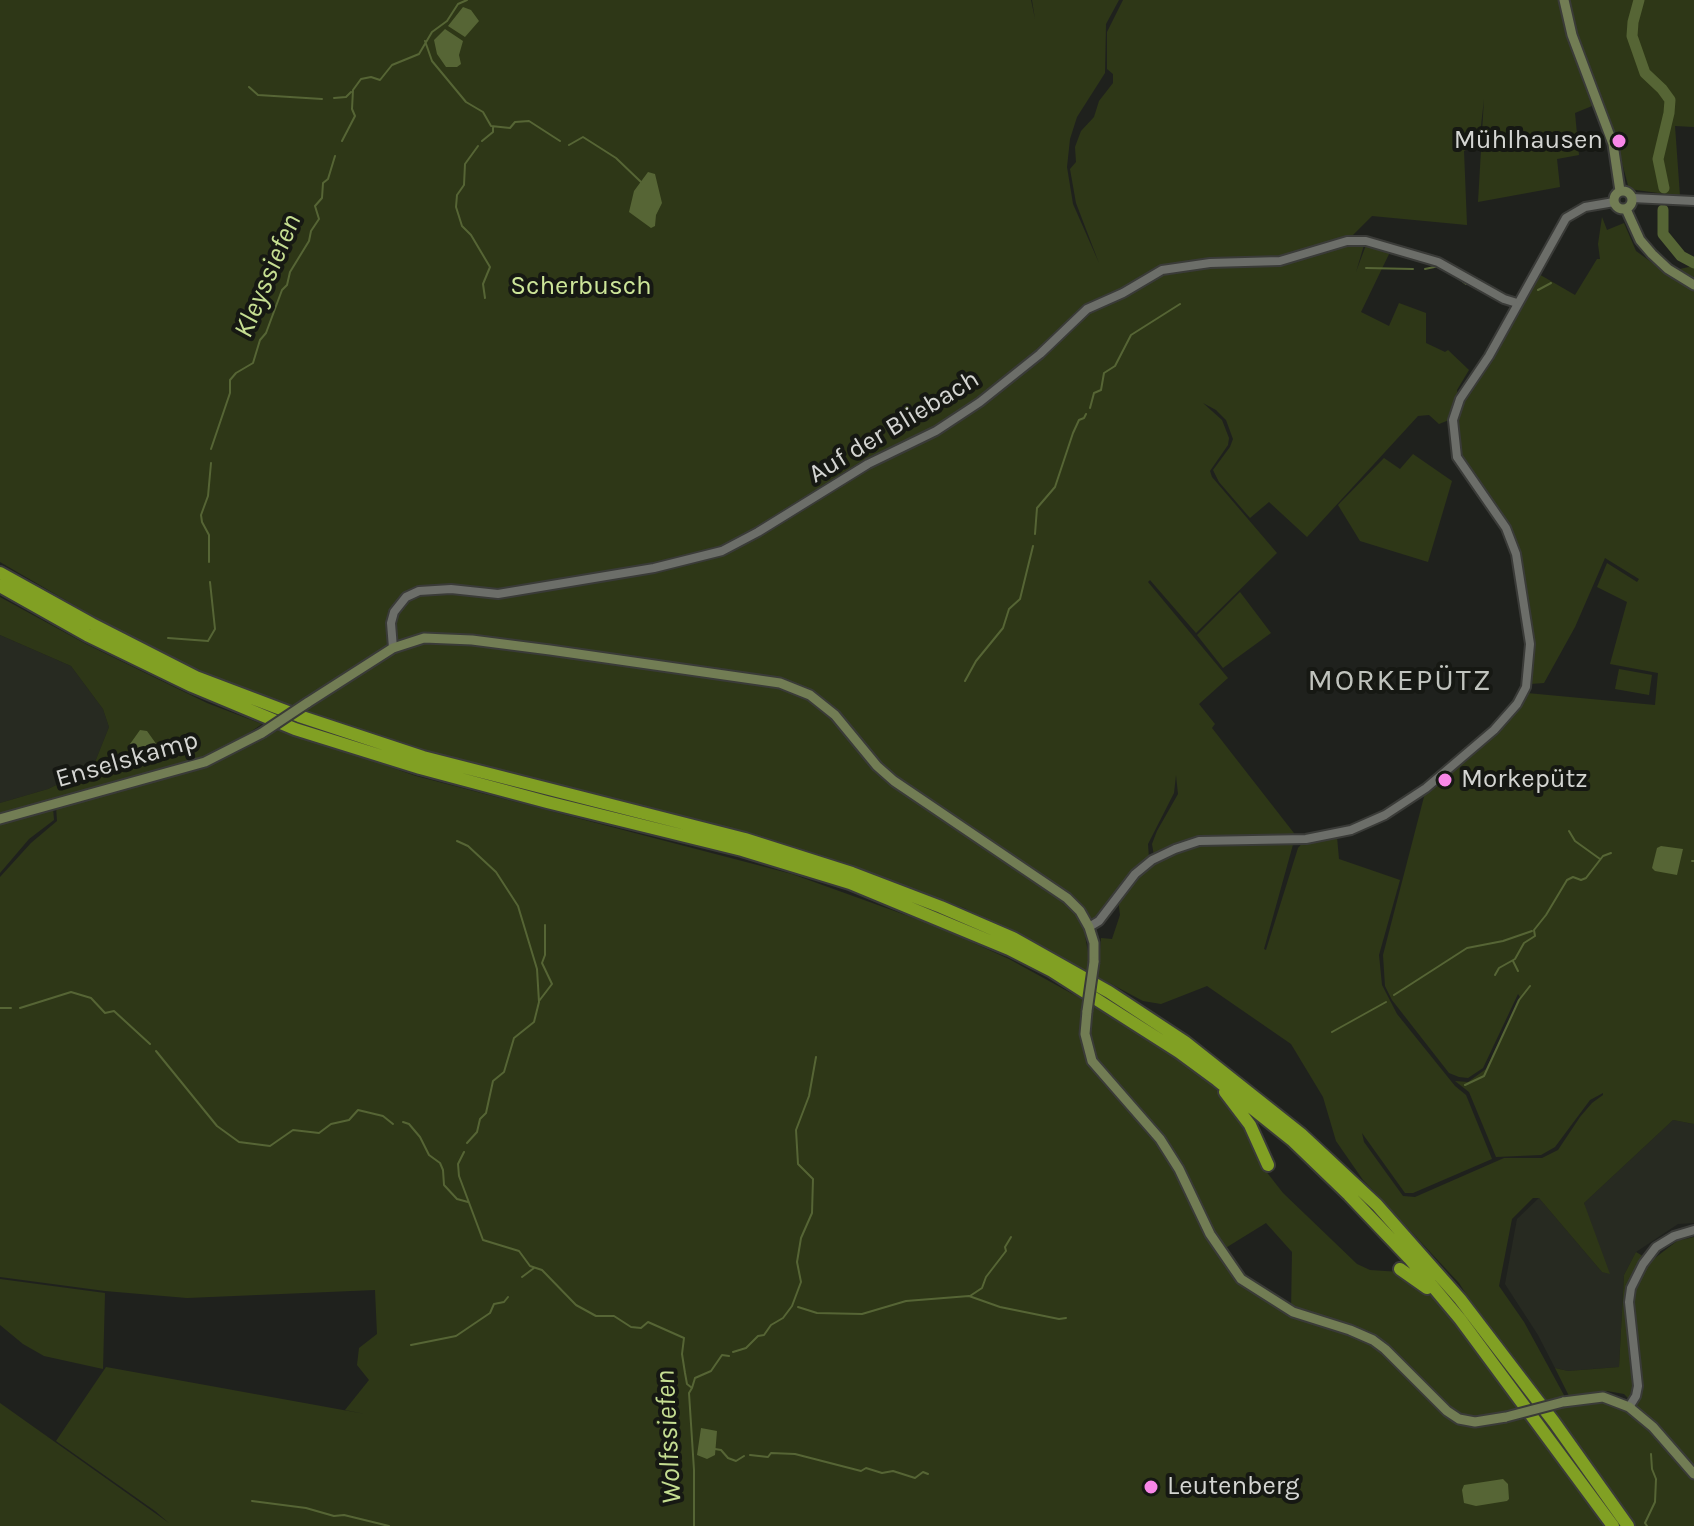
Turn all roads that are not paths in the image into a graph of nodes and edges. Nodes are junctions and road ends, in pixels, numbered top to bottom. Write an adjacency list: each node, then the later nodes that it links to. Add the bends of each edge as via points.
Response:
1 (1564, 0): 2 (main road, via 1613,144)
2 (1620, 191): 3 (main road); 5 (main road)
3 (1632, 198): 4 (street); 6 (main road)
4 (1694, 201)
5 (1614, 202): 6 (main road); 8 (street, via 1585,207 1566,218)
6 (1626, 209): 7 (main road, via 1652,254)
7 (1694, 285)
8 (1517, 303): 11 (street, Auf der Bliebach, via 1438,262 1366,241 1347,241 1280,261 1162,270 1087,309 1040,354 936,431 868,464 722,551 498,594 419,591 394,612); 13 (street, via 1453,420 1457,457 1506,528 1516,554 1530,644 1526,687 1517,704 1442,775 1385,815 1314,838 1199,841 1175,849 1135,874)
9 (0, 573): 22 (highway, via 196,677 299,716 423,757 745,839 852,873 1013,938 1109,992 1185,1042 1301,1134 1377,1205 1460,1299)
10 (0, 586): 14 (highway, via 192,686 295,729 850,883 1052,971)
11 (393, 648): 12 (main road, Enselskamp, bridge, via 262,733 205,762); 13 (main road, Enselskamp, via 424,638 472,640 734,675 810,695 835,715 885,774 1058,890)
12 (0, 819)
13 (1089, 927): 19 (main road, bridge, via 1094,962 1085,1034 1092,1061 1160,1139 1210,1234 1241,1279 1293,1312 1373,1340 1459,1419 1475,1422 1603,1397)
14 (1217, 1080): 15 (highway, via 1250,1125); 18 (highway, via 1292,1140 1349,1195)
15 (1268, 1165)
16 (1694, 1230): 19 (street, via 1656,1247 1631,1288 1638,1386)
17 (1400, 1269): 18 (highway)
18 (1460, 1319): 21 (highway)
19 (1629, 1407): 20 (main road)
20 (1694, 1474)
21 (1613, 1526)
22 (1628, 1526)

